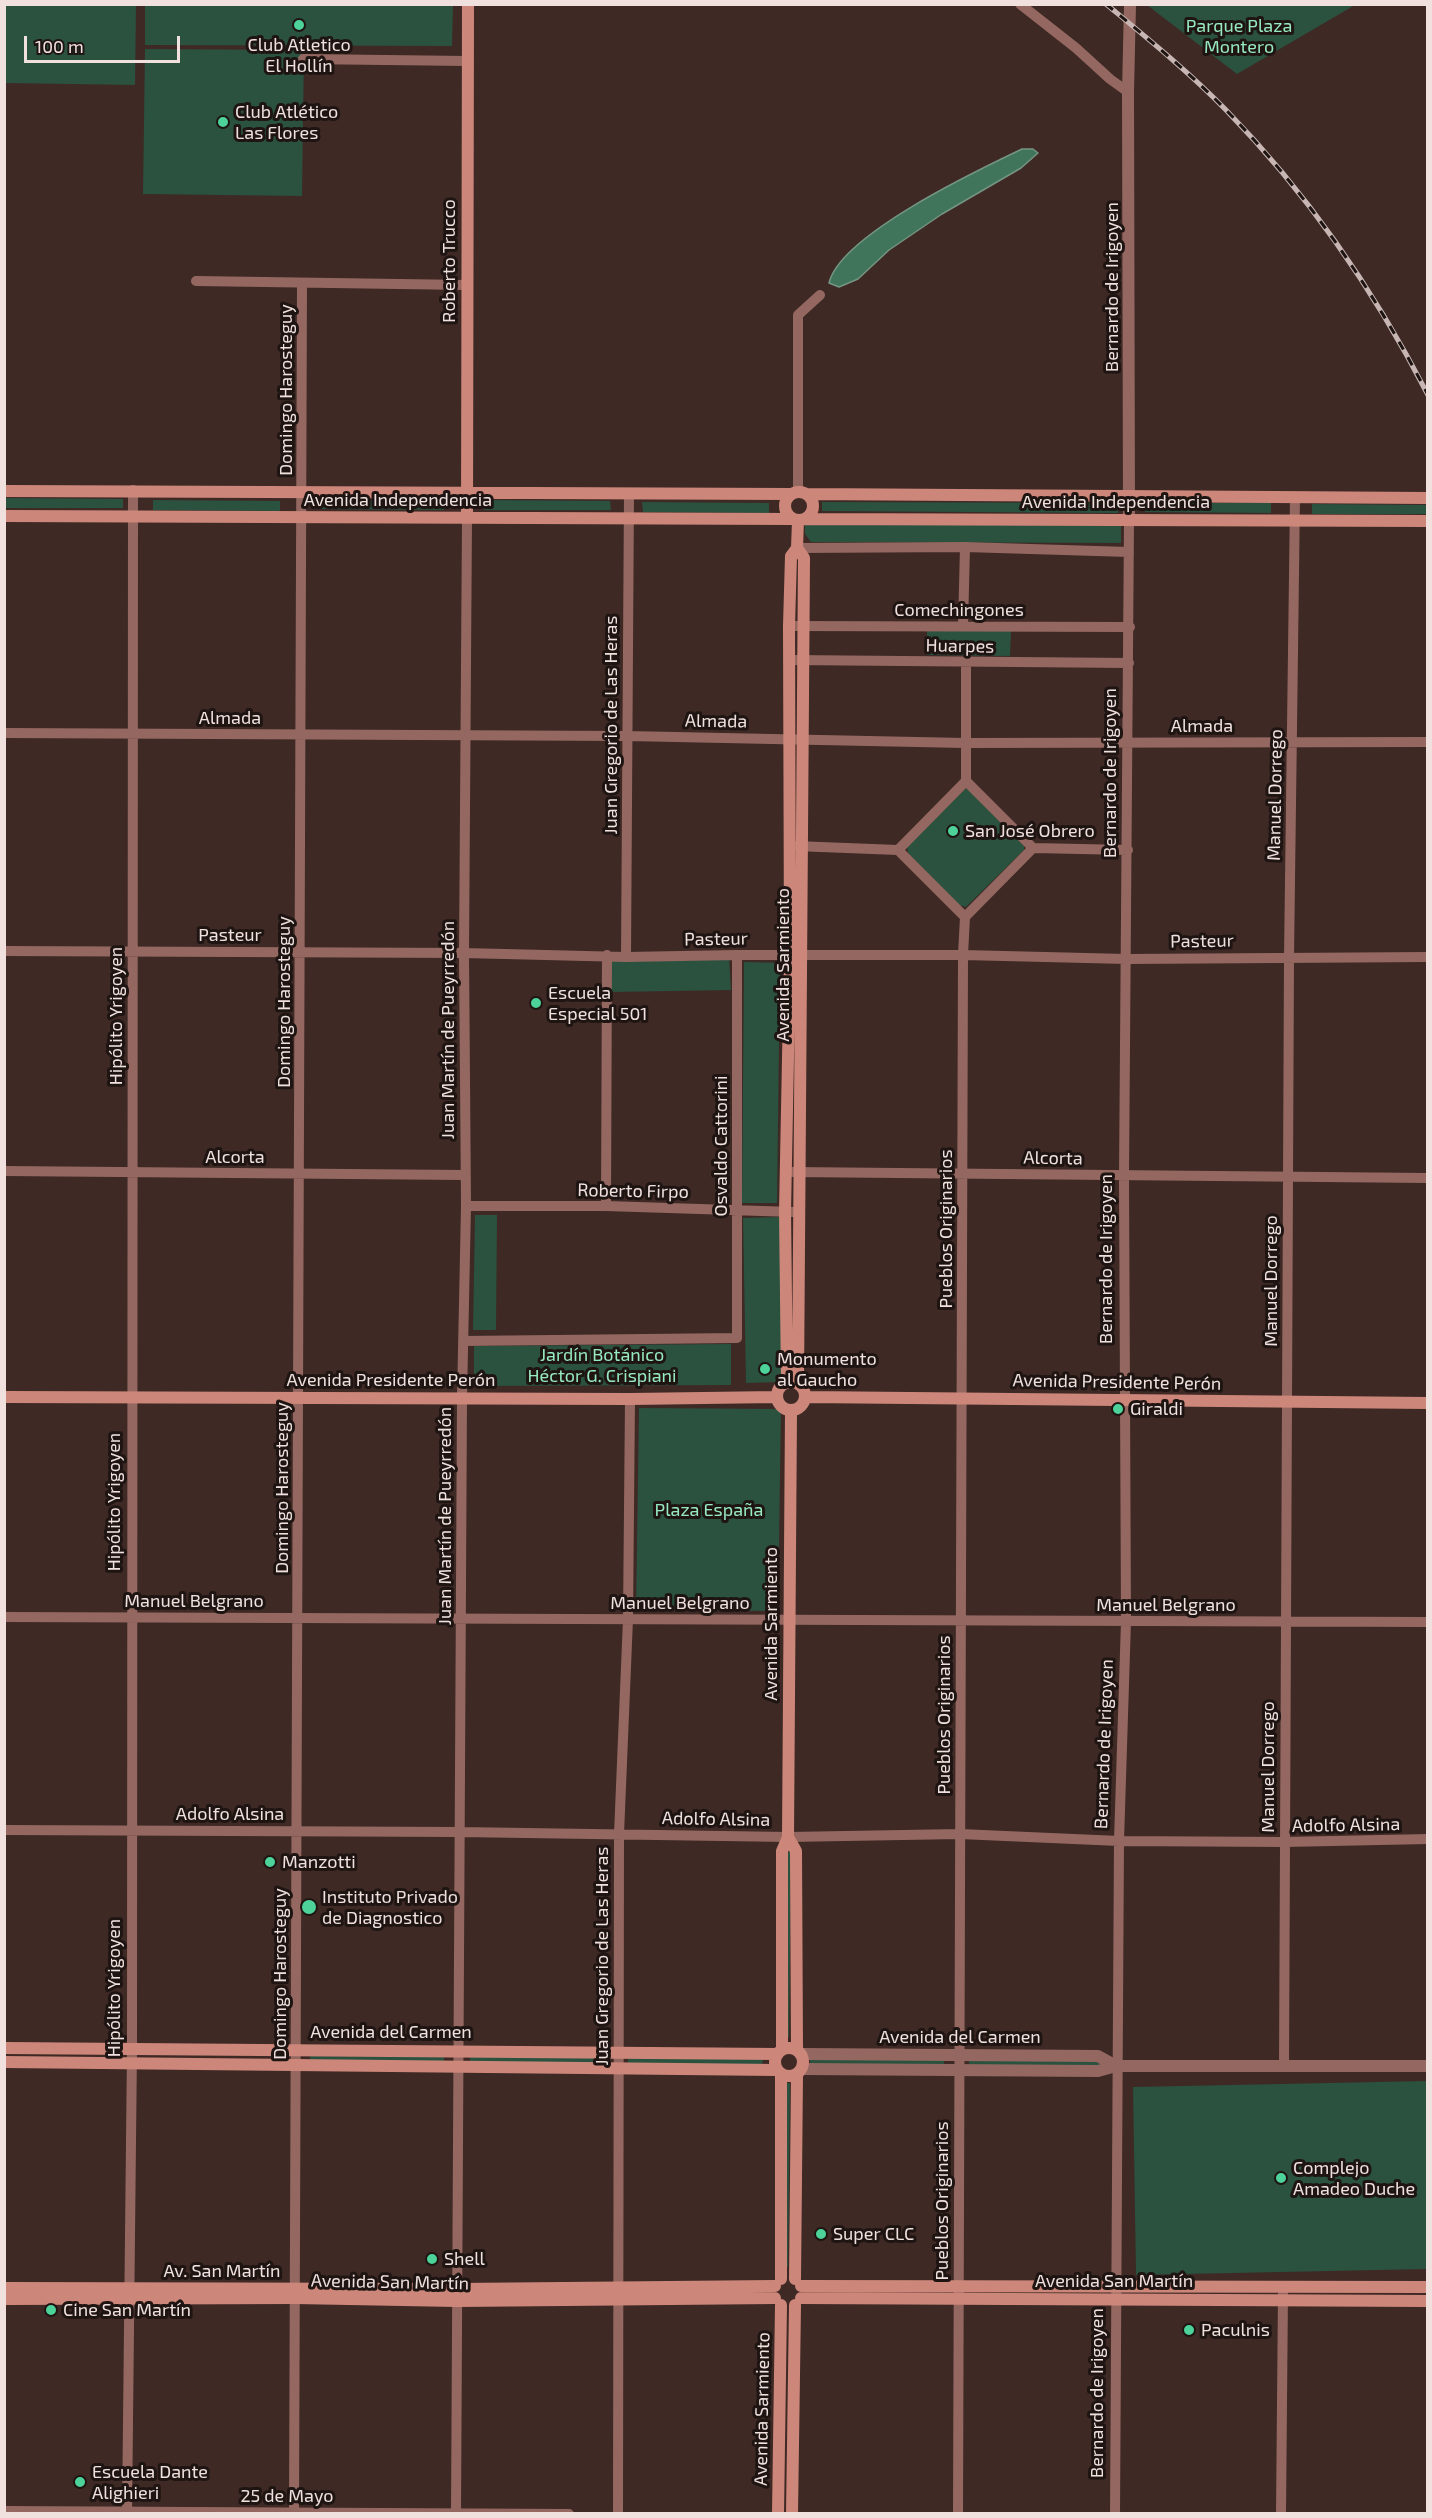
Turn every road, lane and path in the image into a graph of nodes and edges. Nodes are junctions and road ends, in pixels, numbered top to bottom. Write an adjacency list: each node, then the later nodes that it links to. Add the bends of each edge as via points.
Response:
1 (468, 4): 5 (main road, Roberto Trucco)
2 (1020, 4): 6 (street)
3 (1130, 4): 6 (street, Bernardo de Irigoyen)
4 (303, 59): 5 (street)
5 (467, 61): 9 (main road, Roberto Trucco)
6 (1128, 92): 17 (street, Bernardo de Irigoyen)
7 (195, 282): 8 (street)
8 (302, 283): 9 (street); 13 (street, Domingo Harosteguy)
9 (467, 285): 14 (main road, Roberto Trucco)
10 (820, 295): 16 (street, via 798,315)
11 (133, 490): 12 (main road, Avenida Independencia); 13 (main road, Avenida Independencia); 21 (street, Hipólito Yrigoyen)
12 (4, 491)
13 (302, 491): 14 (main road, Avenida Independencia); 22 (street, Domingo Harosteguy)
14 (466, 492): 15 (main road, Avenida Independencia); 23 (main road, Roberto Trucco)
15 (629, 493): 16 (main road, Avenida Independencia); 24 (street, Juan Gregorio de Las Heras)
16 (798, 493): 17 (main road, Avenida Independencia); 25 (main road, via 786,500 784,508); 25 (main road, via 812,501 813,509)
17 (1129, 496): 18 (main road, Avenida Independencia); 26 (street, Bernardo de Irigoyen)
18 (1295, 497): 19 (main road, Avenida Independencia); 27 (street, Manuel Dorrego)
19 (1428, 498)
20 (4, 516): 21 (main road, Avenida Independencia)
21 (133, 518): 22 (main road, Avenida Independencia); 40 (street, Hipólito Yrigoyen)
22 (302, 518): 23 (main road, Avenida Independencia); 41 (street, Domingo Harosteguy)
23 (467, 518): 24 (main road, Avenida Independencia); 42 (street, Juan Martín de Pueyrredón)
24 (629, 519): 25 (main road, Avenida Independencia); 43 (street, Juan Gregorio de Las Heras)
25 (798, 520): 26 (main road, Avenida Independencia); 30 (main road, Avenida Sarmiento)
26 (1129, 520): 27 (main road, Avenida Independencia); 31 (street, Bernardo de Irigoyen)
27 (1295, 520): 28 (main road, Avenida Independencia); 47 (street, Manuel Dorrego)
28 (1428, 520)
29 (965, 547): 30 (street); 31 (street); 34 (street)
30 (797, 548): 32 (main road, Avenida Sarmiento, via 791,556); 33 (main road, Avenida Sarmiento, via 804,558)
31 (1129, 552): 35 (street, Bernardo de Irigoyen)
32 (789, 626): 33 (street, Comechingones); 36 (main road, Avenida Sarmiento)
33 (802, 626): 34 (street, Comechingones); 36 (main road, Avenida Sarmiento)
34 (963, 626): 35 (street, Comechingones)
35 (1130, 627): 38 (street, Bernardo de Irigoyen)
36 (796, 660): 37 (street, Huarpes); 44 (main road, Avenida Sarmiento)
37 (966, 662): 38 (street, Huarpes); 45 (street)
38 (1129, 663): 46 (street, Bernardo de Irigoyen)
39 (4, 733): 40 (street, Almada)
40 (134, 734): 41 (street, Almada); 57 (street, Hipólito Yrigoyen)
41 (302, 735): 42 (street, Almada); 58 (street, Domingo Harosteguy)
42 (465, 735): 43 (street, Almada); 59 (street, Juan Martín de Pueyrredón)
43 (627, 736): 44 (street, Almada); 64 (street, Juan Gregorio de Las Heras)
44 (797, 739): 45 (street, Almada); 50 (main road, Avenida Sarmiento); 51 (main road, Avenida Sarmiento)
45 (965, 742): 46 (street, Almada); 49 (street)
46 (1129, 742): 47 (street, Almada); 54 (street, Bernardo de Irigoyen)
47 (1293, 742): 48 (street, Almada); 65 (street, Manuel Dorrego)
48 (1428, 742)
49 (966, 781): 52 (street); 53 (street)
50 (789, 846): 51 (street); 62 (main road, Avenida Sarmiento)
51 (802, 846): 53 (street); 62 (main road, Avenida Sarmiento)
52 (1033, 848): 54 (street); 55 (street)
53 (898, 850): 55 (street)
54 (1128, 850): 67 (street, Bernardo de Irigoyen)
55 (965, 917): 63 (street, Pueblos Originarios)
56 (4, 951): 57 (street, Pasteur)
57 (133, 951): 58 (street, Pasteur); 71 (street, Hipólito Yrigoyen)
58 (301, 952): 59 (street, Pasteur); 73 (street, Domingo Harosteguy)
59 (464, 953): 60 (street, Pasteur); 74 (street, Juan Martín de Pueyrredón)
60 (607, 955): 64 (street, Pasteur); 79 (street)
61 (737, 955): 62 (street, Pasteur); 64 (street, Pasteur); 80 (street, Osvaldo Cattorini)
62 (796, 955): 63 (street, Pasteur); 69 (main road, Avenida Sarmiento); 70 (main road, Avenida Sarmiento)
63 (963, 955): 67 (street, Pasteur); 72 (street, Pueblos Originarios)
64 (626, 957)
65 (1288, 957): 66 (street, Pasteur); 67 (street, Pasteur); 76 (street, Manuel Dorrego)
66 (1428, 957)
67 (1127, 959): 75 (street, Bernardo de Irigoyen)
68 (4, 1171): 71 (street, Alcorta)
69 (786, 1172): 70 (street, Alcorta); 81 (main road, Avenida Sarmiento)
70 (800, 1172): 72 (street, Alcorta); 82 (main road, Avenida Sarmiento)
71 (132, 1173): 73 (street, Alcorta); 85 (street, Hipólito Yrigoyen)
72 (962, 1173): 75 (street, Alcorta); 91 (street, Pueblos Originarios)
73 (300, 1174): 74 (street, Alcorta); 87 (street, Domingo Harosteguy)
74 (465, 1175): 78 (street, Juan Martín de Pueyrredón)
75 (1124, 1176): 76 (street, Alcorta); 93 (street, Bernardo de Irigoyen)
76 (1287, 1176): 77 (street, Alcorta); 94 (street, Manuel Dorrego)
77 (1428, 1178)
78 (466, 1206): 79 (street, Roberto Firpo); 83 (street, Juan Martín de Pueyrredón)
79 (606, 1206): 80 (street, Roberto Firpo)
80 (737, 1209): 81 (street, Roberto Firpo); 83 (street, Osvaldo Cattorini, via 737,1338)
81 (785, 1212): 82 (street, Roberto Firpo); 84 (main road, Avenida Sarmiento)
82 (799, 1212): 84 (main road, Avenida Sarmiento)
83 (463, 1341): 90 (street, Juan Martín de Pueyrredón)
84 (792, 1383): 88 (main road, via 779,1389); 89 (main road, via 802,1387)
85 (131, 1396): 86 (main road, Avenida Presidente Perón); 87 (main road, Avenida Presidente Perón); 98 (street, Hipólito Yrigoyen)
86 (4, 1397)
87 (299, 1397): 90 (main road, Avenida Presidente Perón); 99 (street, Domingo Harosteguy)
88 (777, 1397): 92 (main road, Avenida Presidente Perón); 96 (main road, via 782,1408)
89 (806, 1397): 91 (main road, Avenida Presidente Perón); 96 (main road, via 800,1408)
90 (462, 1398): 92 (main road, Avenida Presidente Perón); 100 (street, Juan Martín de Pueyrredón)
91 (962, 1398): 93 (main road, Avenida Presidente Perón); 103 (street, Pueblos Originarios)
92 (630, 1399): 101 (street, Juan Gregorio de Las Heras)
93 (1124, 1399): 94 (main road, Avenida Presidente Perón); 104 (street, Bernardo de Irigoyen)
94 (1287, 1402): 95 (main road, Avenida Presidente Perón); 105 (street, Manuel Dorrego)
95 (1428, 1403)
96 (791, 1411): 102 (main road, Avenida Sarmiento)
97 (4, 1617): 98 (street, Manuel Belgrano)
98 (130, 1618): 99 (street, Manuel Belgrano); 108 (street, Hipólito Yrigoyen)
99 (298, 1618): 100 (street, Manuel Belgrano); 109 (street, Domingo Harosteguy)
100 (461, 1619): 101 (street, Manuel Belgrano); 110 (street, Juan Martín de Pueyrredón)
101 (628, 1619): 102 (street, Manuel Belgrano); 111 (street, Juan Gregorio de Las Heras)
102 (789, 1621): 103 (street, Manuel Belgrano); 113 (main road, Avenida Sarmiento)
103 (960, 1621): 104 (street, Manuel Belgrano); 112 (street, Pueblos Originarios)
104 (1126, 1621): 105 (street, Manuel Belgrano); 115 (street, Bernardo de Irigoyen)
105 (1285, 1622): 106 (street, Manuel Belgrano); 116 (street, Manuel Dorrego)
106 (1428, 1622)
107 (4, 1830): 108 (street, Adolfo Alsina)
108 (130, 1830): 109 (street, Adolfo Alsina); 118 (street, Hipólito Yrigoyen)
109 (297, 1831): 110 (street, Adolfo Alsina); 119 (street, Domingo Harosteguy)
110 (460, 1832): 111 (street, Adolfo Alsina); 120 (street, Juan Martín de Pueyrredón)
111 (619, 1834): 113 (street, Adolfo Alsina); 121 (street, Juan Gregorio de Las Heras)
112 (960, 1834): 113 (street, Adolfo Alsina); 115 (street, Adolfo Alsina); 124 (street, Pueblos Originarios)
113 (788, 1837): 122 (main road, Avenida Sarmiento, via 782,1851); 123 (main road, Avenida Sarmiento, via 796,1851)
114 (1428, 1839): 116 (street, Adolfo Alsina)
115 (1119, 1841): 116 (street, Adolfo Alsina); 128 (street, Bernardo de Irigoyen)
116 (1284, 1842): 127 (street, Manuel Dorrego)
117 (4, 2048): 118 (main road, Avenida del Carmen)
118 (132, 2049): 119 (main road, Avenida del Carmen); 126 (street, Hipólito Yrigoyen)
119 (297, 2050): 120 (main road, Avenida del Carmen); 130 (street, Domingo Harosteguy)
120 (459, 2050): 121 (main road, Avenida del Carmen); 131 (street, Juan Martín de Pueyrredón)
121 (618, 2052): 122 (main road, Avenida del Carmen); 132 (street, Juan Gregorio de Las Heras)
122 (780, 2052): 123 (main road, via 788,2048); 134 (main road, via 775,2063)
123 (799, 2052): 124 (street, Avenida del Carmen); 135 (main road, via 804,2061)
124 (959, 2055): 128 (street, Avenida del Carmen, via 1098,2056); 133 (street, Pueblos Originarios)
125 (4, 2062): 126 (main road, Avenida del Carmen)
126 (131, 2064): 130 (main road, Avenida del Carmen); 144 (street, Hipólito Yrigoyen)
127 (1284, 2065): 128 (street, Avenida del Carmen); 129 (street, Avenida del Carmen)
128 (1116, 2066): 133 (street, Avenida del Carmen, via 1098,2071); 136 (street, Bernardo de Irigoyen)
129 (1428, 2066)
130 (297, 2067): 131 (main road, Avenida del Carmen); 145 (street, Domingo Harosteguy)
131 (459, 2067): 132 (main road, Avenida del Carmen); 146 (street, Juan Martín de Pueyrredón)
132 (618, 2068): 134 (main road, Avenida del Carmen); 140 (street, Juan Gregorio de Las Heras)
133 (959, 2070): 135 (street, Avenida del Carmen); 143 (street, Pueblos Originarios)
134 (779, 2072): 135 (main road, via 789,2077); 141 (main road, Avenida Sarmiento)
135 (800, 2072): 142 (main road, Avenida Sarmiento)
136 (1115, 2286): 137 (main road, Avenida San Martín); 143 (main road, Avenida San Martín); 148 (street, Bernardo de Irigoyen)
137 (1283, 2286): 138 (main road, Avenida San Martín); 149 (street)
138 (1428, 2287)
139 (4, 2288): 144 (main road, Avenida San Martín)
140 (618, 2292): 141 (main road, Avenida San Martín); 146 (main road, Avenida San Martín); 156 (street, Juan Gregorio de Las Heras)
141 (778, 2292): 142 (main road); 142 (main road, via 790,2277); 157 (main road, Avenida Sarmiento)
142 (798, 2292): 143 (main road, Avenida San Martín); 158 (main road, Avenida Sarmiento)
143 (959, 2292): 148 (main road, Avenida San Martín); 159 (street, Pueblos Originarios)
144 (129, 2294): 145 (main road, Avenida San Martín); 147 (main road, Avenida San Martín); 152 (street, Hipólito Yrigoyen)
145 (296, 2294): 146 (main road, Avenida San Martín); 153 (street, Domingo Harosteguy)
146 (458, 2295): 154 (street, Juan Martín de Pueyrredón)
147 (4, 2299)
148 (1115, 2299): 149 (main road, Avenida San Martín); 160 (street, Bernardo de Irigoyen)
149 (1283, 2300): 150 (main road, Avenida San Martín); 161 (street)
150 (1428, 2301)
151 (4, 2511): 152 (street, 25 de Mayo)
152 (128, 2512): 153 (street, 25 de Mayo)
153 (294, 2513): 154 (street, 25 de Mayo)
154 (456, 2513): 155 (street, 25 de Mayo)
155 (569, 2514)
156 (618, 2514)
157 (778, 2514)
158 (792, 2514)
159 (958, 2514)
160 (1115, 2514)
161 (1281, 2514)

